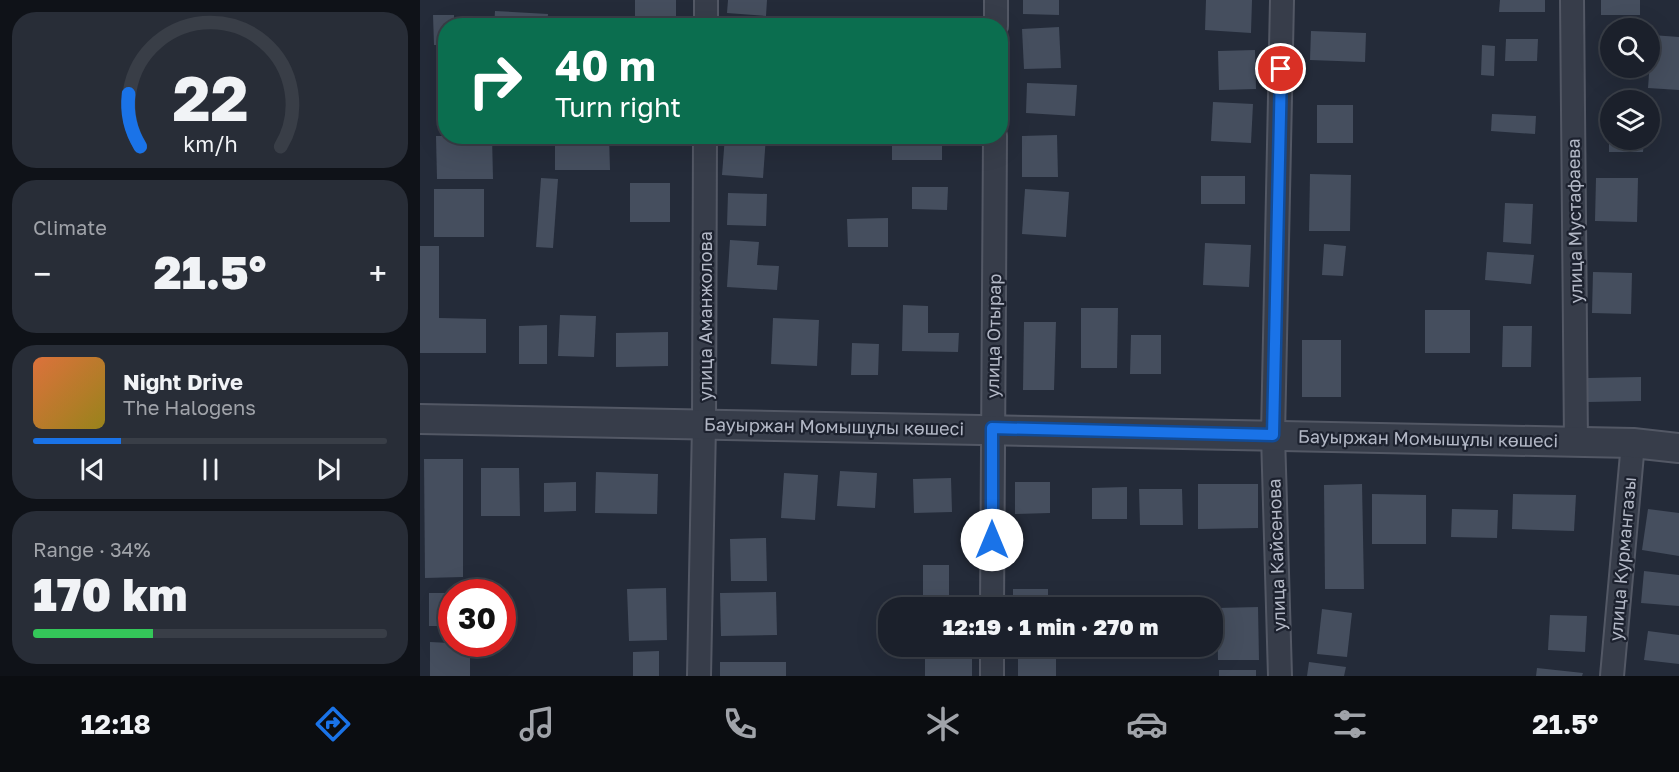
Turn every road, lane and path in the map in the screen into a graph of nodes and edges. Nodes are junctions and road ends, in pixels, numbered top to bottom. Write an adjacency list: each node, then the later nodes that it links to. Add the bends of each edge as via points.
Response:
1 (706, 0): 5 (street)
2 (996, 0): 6 (street)
3 (1282, 0): 12 (street, улица Кайсенова)
4 (1572, 0): 13 (street, улица Мустафаева)
5 (706, 18)
6 (996, 18)
7 (705, 144): 10 (street, улица Аманжолова)
8 (995, 144): 11 (street, улица Отырар)
9 (420, 419): 10 (street, Бауыржан Момышұлы көшесі)
10 (705, 425): 11 (street, Бауыржан Момышұлы көшесі); 18 (street, улица Аманжолова)
11 (992, 428): 12 (street, Бауыржан Момышұлы көшесі); 16 (street, улица Отырар)
12 (1273, 435): 13 (street, Бауыржан Момышұлы көшесі); 20 (street, улица Кайсенова)
13 (1576, 442): 14 (street, Бауыржан Момышұлы көшесі)
14 (1633, 443): 15 (street, Бауыржан Момышұлы көшесі); 21 (street, улица Курмангазы)
15 (1679, 447)
16 (992, 597)
17 (992, 657): 19 (street)
18 (699, 676)
19 (992, 676)
20 (1280, 676)
21 (1612, 676)

